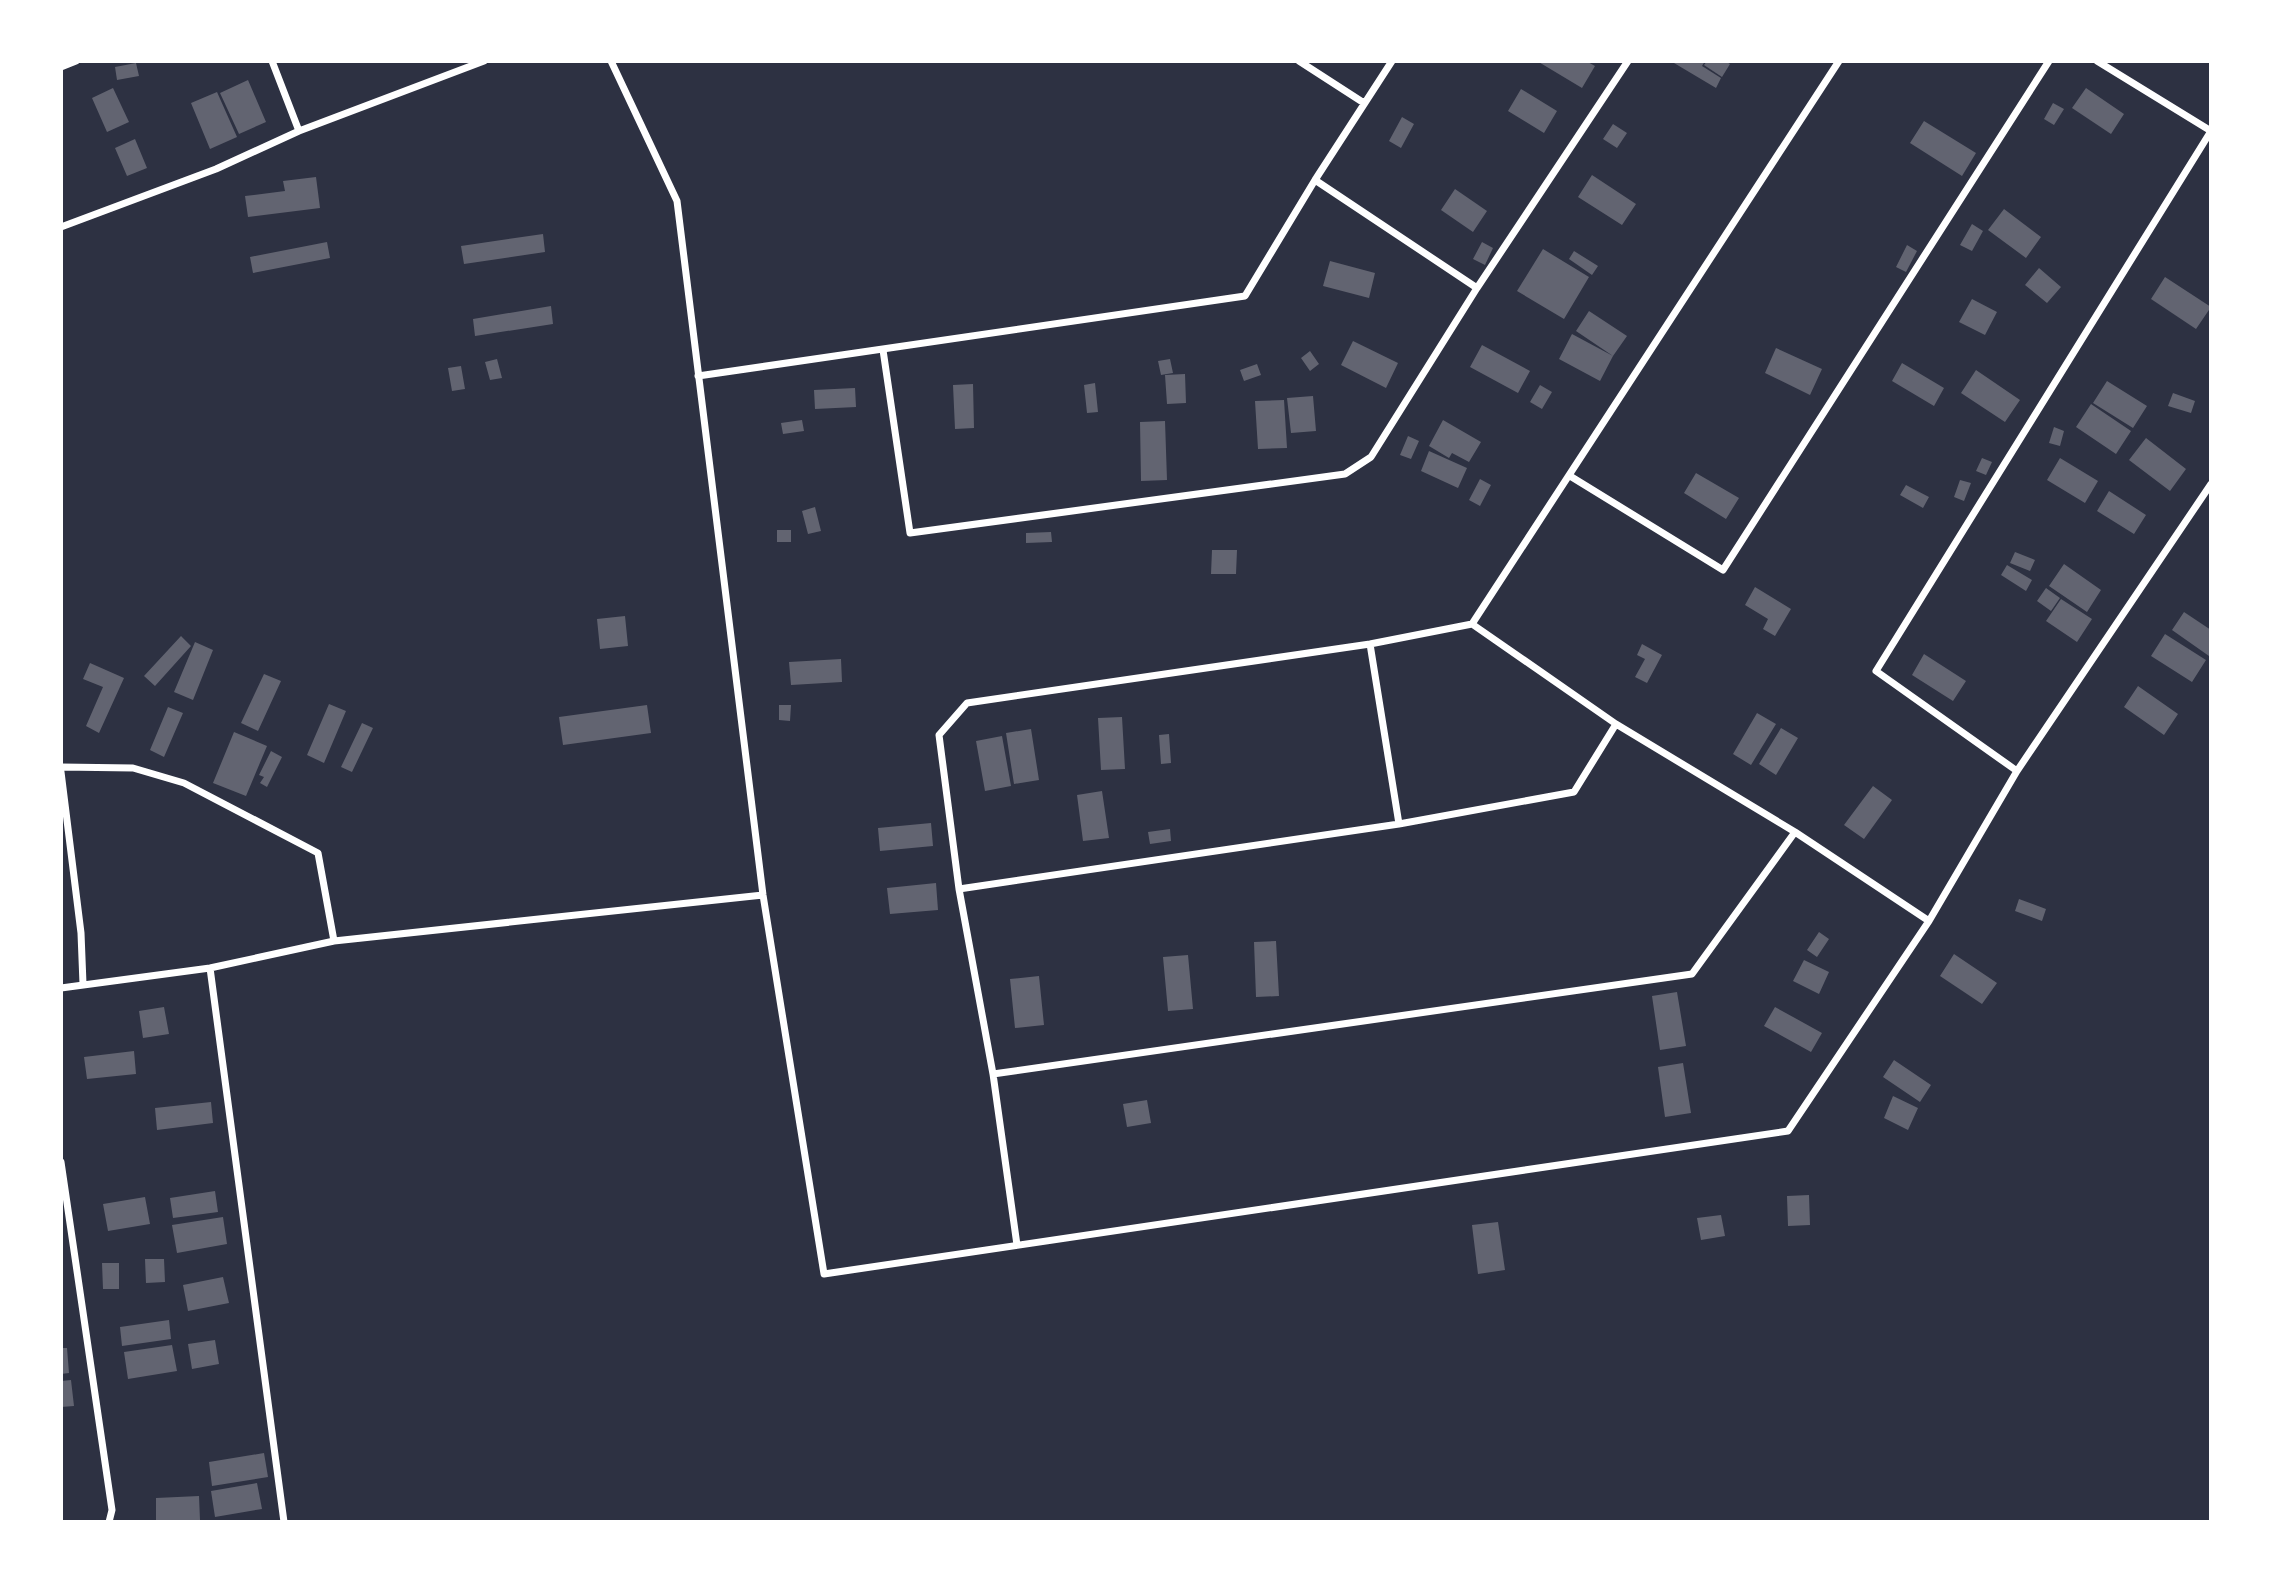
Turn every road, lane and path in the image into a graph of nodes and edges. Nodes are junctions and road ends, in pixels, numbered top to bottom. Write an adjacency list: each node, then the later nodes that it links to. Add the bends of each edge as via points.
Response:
1 (76, 61): 11 (street)
2 (272, 61): 13 (street)
3 (484, 61): 13 (street)
4 (611, 61): 19 (street, via 677,201)
5 (1299, 61): 12 (street)
6 (1392, 61): 12 (street)
7 (1628, 61): 17 (street)
8 (1839, 61): 20 (street)
9 (2049, 61): 20 (street, via 1723,570)
10 (2097, 61): 14 (street)
11 (61, 67)
12 (1364, 103): 15 (street)
13 (299, 131): 16 (street, via 216,169)
14 (2211, 131): 26 (street, via 1876,671)
15 (1315, 180): 17 (street); 18 (street, via 1245,296)
16 (61, 226)
17 (1477, 288): 18 (street, via 1371,457 1345,474 910,533)
18 (883, 350): 19 (street)
19 (698, 376): 31 (street)
20 (1570, 476): 22 (street)
21 (2211, 484): 26 (street)
22 (1472, 624): 23 (street); 24 (street)
23 (1370, 644): 28 (street); 30 (street, via 967,703 939,735)
24 (1616, 724): 28 (street, via 1574,792); 29 (street)
25 (61, 767): 33 (street, via 133,768 184,783 318,853)
26 (2017, 771): 32 (street)
27 (61, 772): 35 (street)
28 (1399, 824): 30 (street)
29 (1795, 832): 32 (street); 37 (street, via 1692,974)
30 (959, 889): 37 (street)
31 (763, 895): 33 (street); 39 (street, via 824,1274)
32 (1929, 921): 39 (street, via 1788,1131)
33 (334, 941): 34 (street)
34 (210, 968): 35 (street); 41 (street)
35 (83, 984): 36 (street)
36 (61, 988)
37 (993, 1074): 39 (street)
38 (61, 1162): 40 (street, via 112,1510)
39 (1017, 1245)
40 (109, 1522)
41 (284, 1522)

